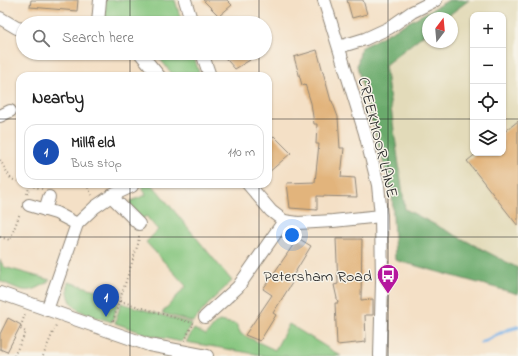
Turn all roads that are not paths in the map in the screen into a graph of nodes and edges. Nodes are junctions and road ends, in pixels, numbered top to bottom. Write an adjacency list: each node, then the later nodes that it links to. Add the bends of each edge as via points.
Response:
1 (100, 0): 5 (street)
2 (185, 0): 6 (street)
3 (324, 0): 9 (street, CREEKMOOR LANE)
4 (436, 0): 9 (street, via 389,28)
5 (99, 16)
6 (190, 16)
7 (0, 18): 8 (street)
8 (16, 27)
9 (339, 47): 20 (street, CREEKMOOR LANE, via 378,185)
10 (146, 60): 12 (street)
11 (204, 60): 13 (street)
12 (156, 72)
13 (209, 72)
14 (128, 188): 16 (street)
15 (251, 188): 21 (street, via 271,211)
16 (111, 196): 22 (street); 23 (street)
17 (49, 197): 19 (street)
18 (25, 208): 19 (street)
19 (45, 210): 22 (street)
20 (380, 216): 21 (street, via 298,223); 29 (street, CREEKMOOR LANE)
21 (284, 221): 26 (street, via 238,287)
22 (77, 224): 25 (street)
23 (139, 224)
24 (0, 293): 25 (street)
25 (47, 310): 27 (street, via 109,332)
26 (205, 317)
27 (146, 350): 28 (street, via 180,351)
28 (208, 356)
29 (380, 356)

